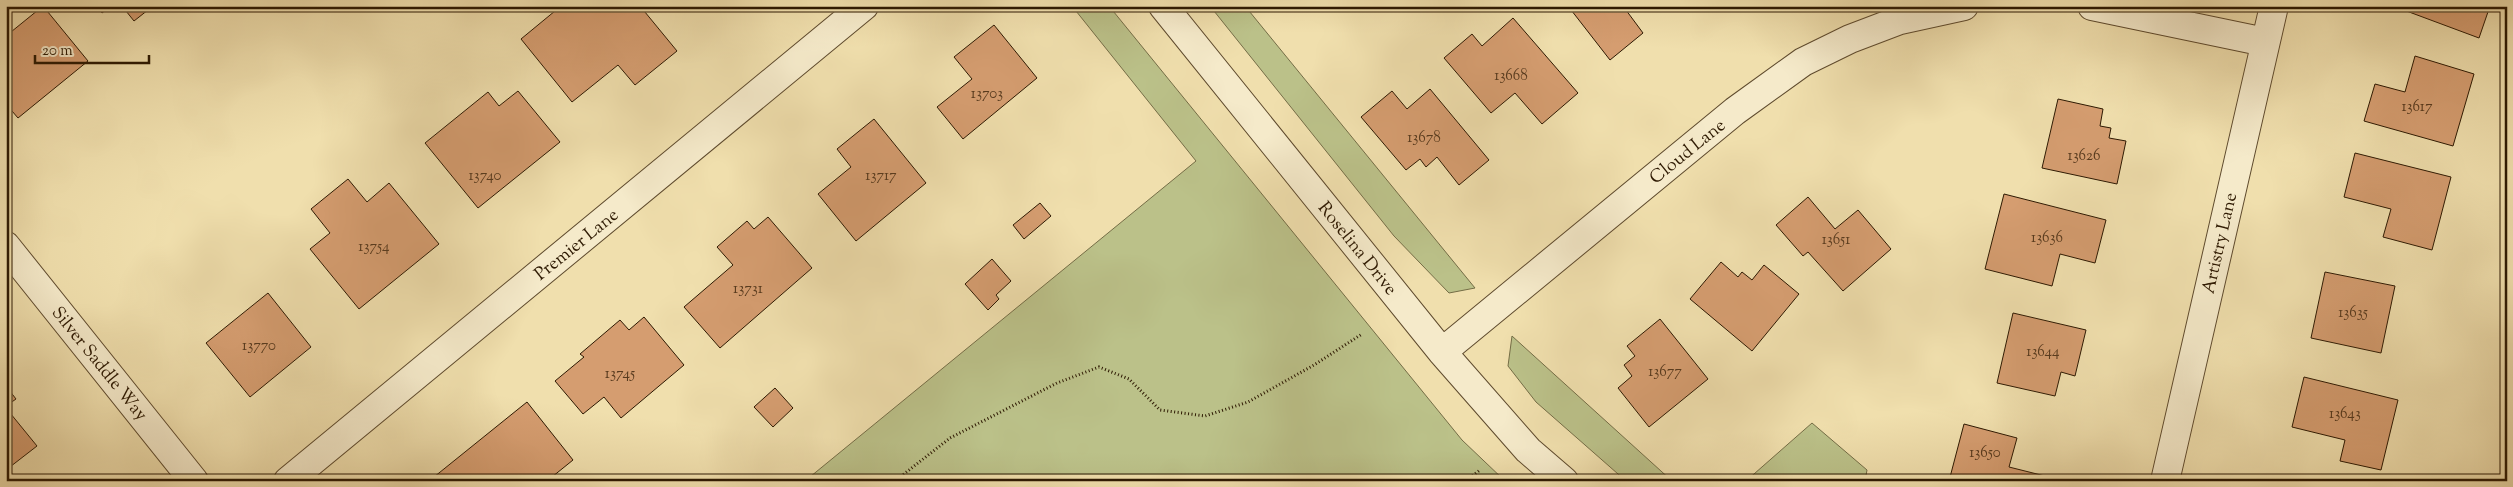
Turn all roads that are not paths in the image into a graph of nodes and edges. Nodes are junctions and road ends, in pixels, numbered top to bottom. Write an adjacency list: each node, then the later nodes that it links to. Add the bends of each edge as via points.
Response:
1 (864, 6): 10 (street, Premier Lane)
2 (1163, 6): 8 (street, Roselina Drive)
3 (1964, 6): 8 (street, Cloud Lane, via 1900,20 1803,62 1735,111)
4 (2092, 6): 6 (street)
5 (2274, 6): 6 (street, Artistry Lane)
6 (2265, 42): 12 (street, Artistry Lane)
7 (6, 246): 9 (street, Silver Saddle Way)
8 (1442, 352): 11 (street, Roselina Drive, via 1528,450)
9 (194, 481)
10 (288, 481)
11 (1564, 481)
12 (2164, 481)

